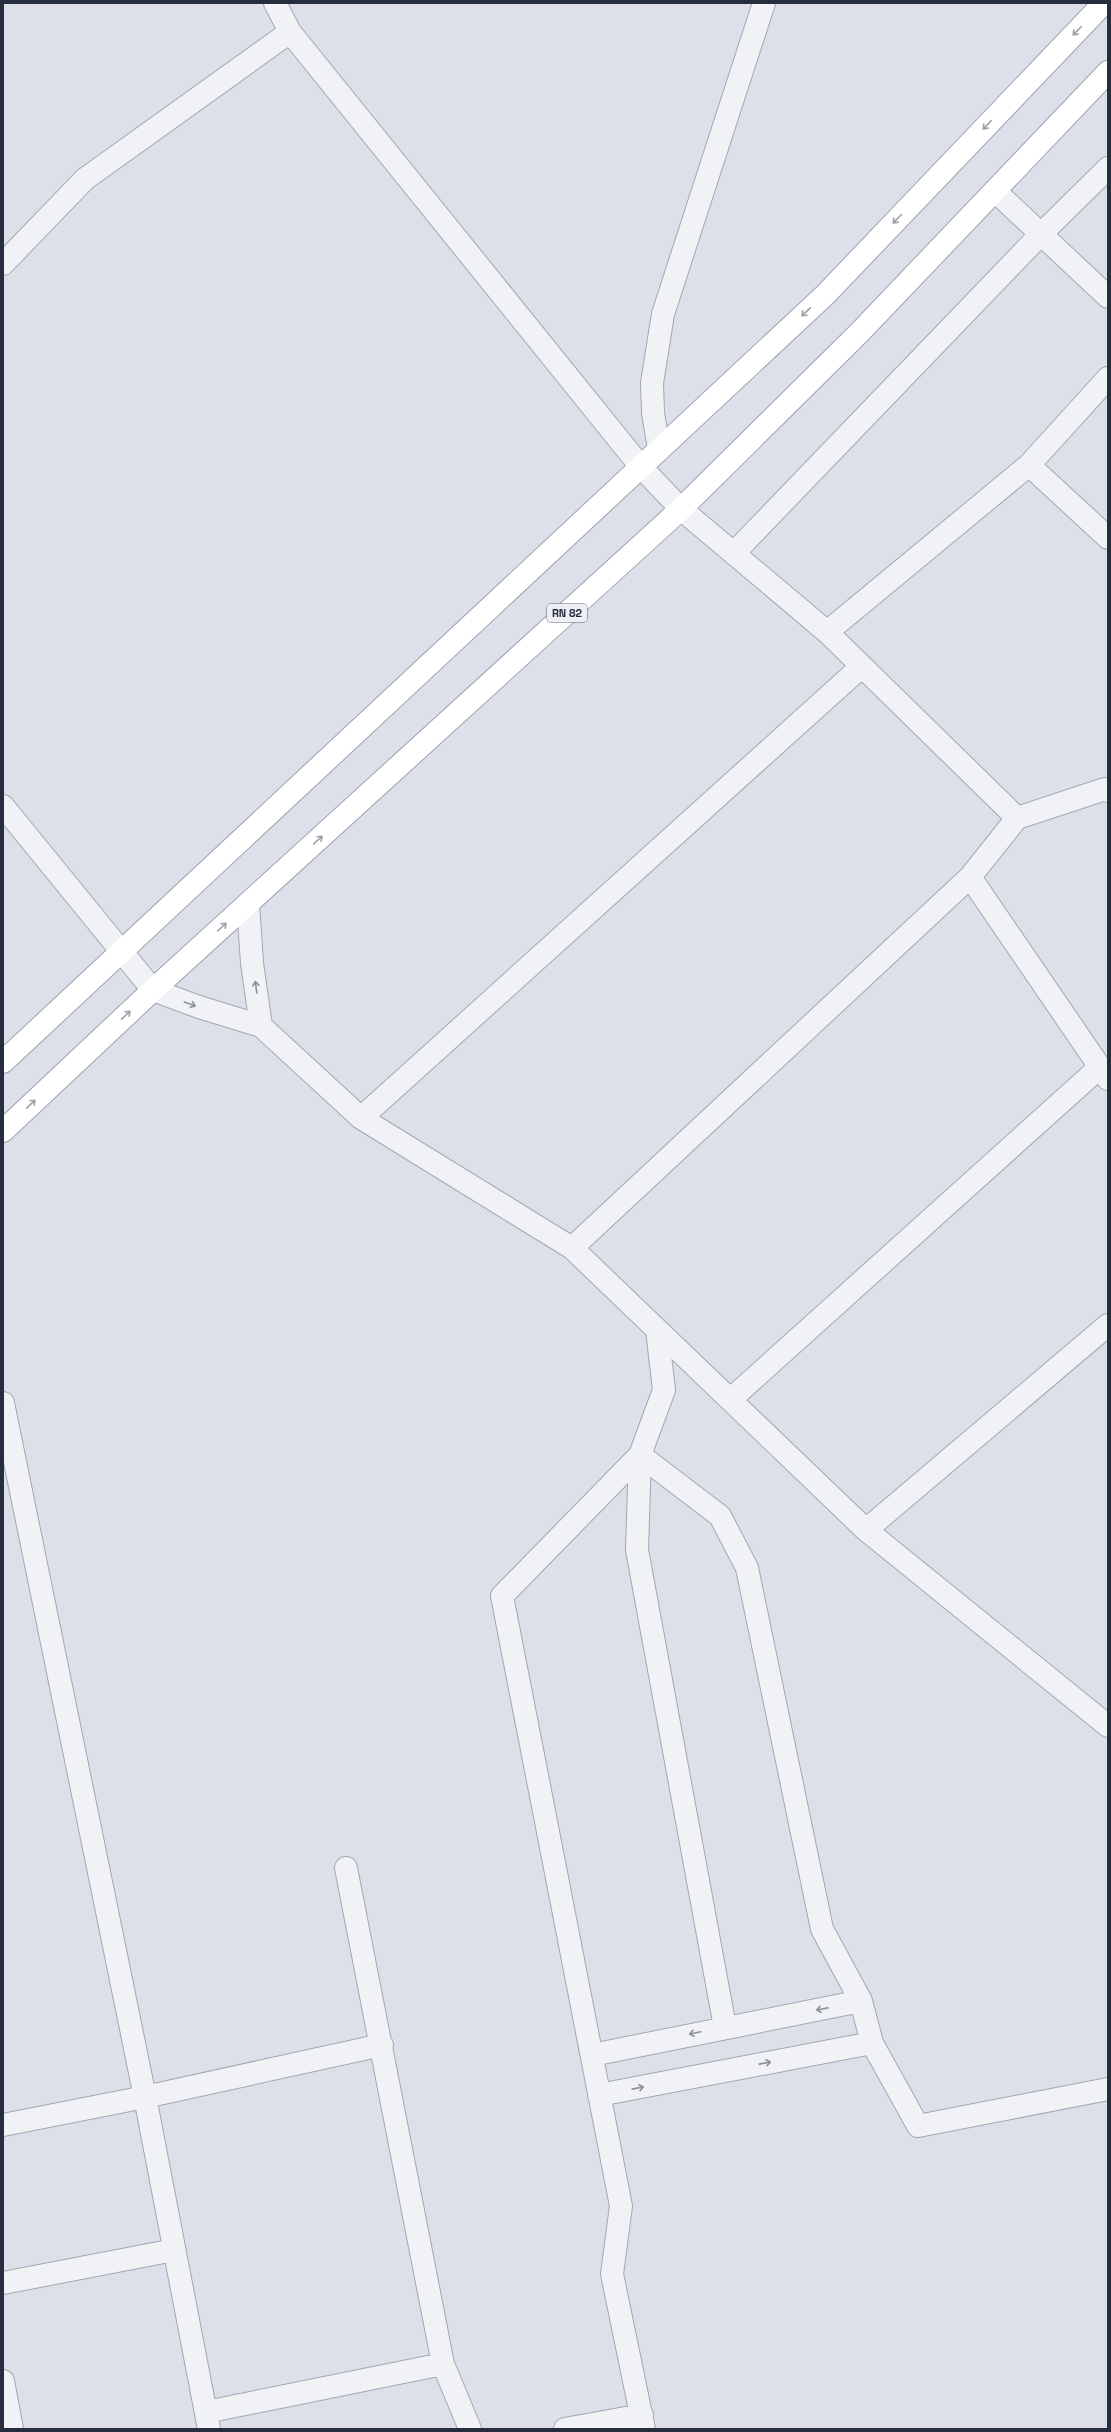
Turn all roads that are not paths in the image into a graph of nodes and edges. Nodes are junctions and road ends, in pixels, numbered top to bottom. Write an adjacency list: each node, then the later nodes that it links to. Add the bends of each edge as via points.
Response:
1 (275, 3): 4 (street)
2 (764, 3): 12 (street, via 663,314 652,383 653,414)
3 (1104, 3): 12 (main road, one-way to 12, via 825,295)
4 (290, 32): 9 (street, via 85,179); 14 (street)
5 (1108, 72): 7 (main road, RN 82)
6 (1108, 168): 8 (street)
7 (995, 191): 8 (street); 15 (main road, RN 82, via 860,332)
8 (1041, 234): 10 (street); 17 (street)
9 (3, 264)
10 (1108, 297)
11 (1108, 378): 13 (street)
12 (659, 450): 14 (main road)
13 (1029, 465): 16 (street); 18 (street)
14 (641, 467): 15 (street); 25 (main road)
15 (681, 509): 17 (street); 24 (main road, RN 82, one-way to 15)
16 (1108, 538)
17 (734, 553): 18 (street)
18 (827, 632): 19 (street)
19 (861, 667): 22 (street); 30 (street)
20 (1107, 788): 22 (street)
21 (3, 806): 25 (street)
22 (1017, 818): 23 (street)
23 (970, 877): 29 (street); 32 (street)
24 (248, 904): 26 (main road, RN 82, one-way to 24); 27 (street, one-way to 24, via 252,963)
25 (121, 953): 26 (street); 28 (main road)
26 (153, 990): 27 (street, one-way to 27); 31 (main road, RN 82, one-way to 26)
27 (261, 1026): 30 (street)
28 (3, 1062)
29 (1104, 1073): 35 (street)
30 (361, 1118): 32 (street)
31 (3, 1130)
32 (572, 1248): 34 (street)
33 (1108, 1325): 38 (street)
34 (658, 1330): 35 (street); 37 (street, via 664,1390)
35 (731, 1399): 38 (street)
36 (3, 1403): 48 (street)
37 (640, 1455): 41 (street, via 720,1516 747,1568 822,1929); 42 (street, via 637,1550); 45 (street, via 502,1596)
38 (866, 1530): 39 (street)
39 (1108, 1726)
40 (346, 1868): 44 (street)
41 (861, 2001): 42 (street, one-way to 42); 43 (street)
42 (725, 2027): 45 (street, one-way to 45)
43 (872, 2043): 46 (street, via 918,2126); 47 (street, one-way to 43)
44 (382, 2045): 48 (street); 52 (street)
45 (592, 2055): 47 (street)
46 (1108, 2089)
47 (599, 2095): 55 (street, via 621,2206 612,2274)
48 (145, 2097): 49 (street); 50 (street)
49 (3, 2125)
50 (174, 2250): 51 (street); 54 (street)
51 (3, 2283)
52 (443, 2364): 54 (street); 57 (street)
53 (3, 2381): 56 (street)
54 (208, 2421)
55 (643, 2422): 58 (street)
56 (12, 2429)
57 (470, 2429)
58 (565, 2429)

